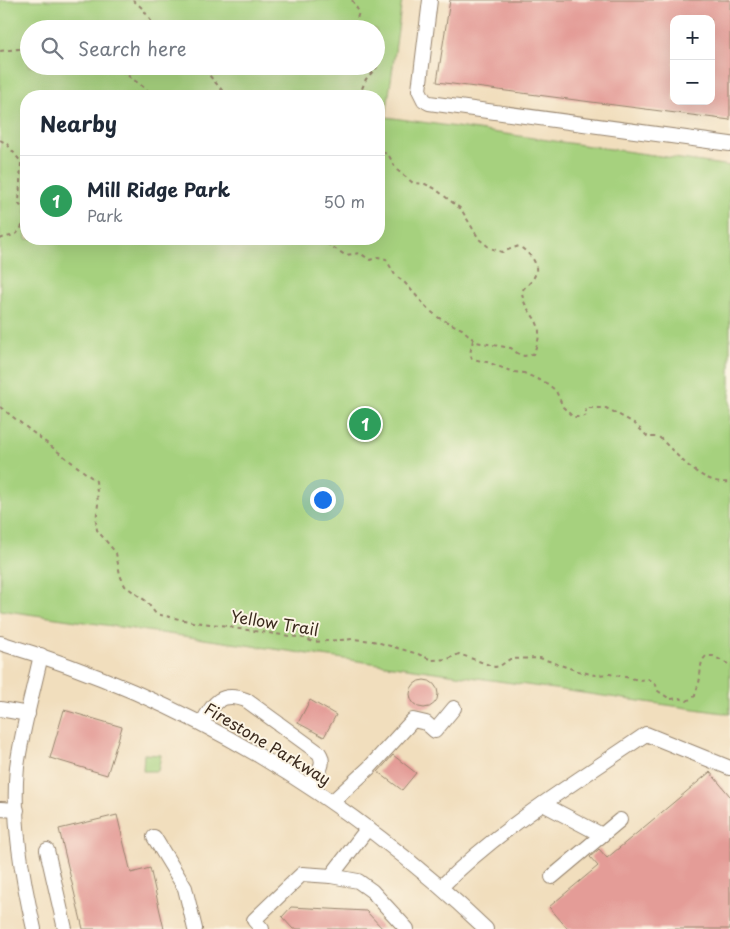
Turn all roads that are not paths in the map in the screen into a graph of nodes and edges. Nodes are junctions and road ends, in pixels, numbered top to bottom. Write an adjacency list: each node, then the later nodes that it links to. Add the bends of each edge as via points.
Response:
1 (430, 0): 2 (street, via 419,90 420,96 429,103)
2 (730, 144)
3 (0, 643): 4 (street, Firestone Parkway)
4 (41, 655): 7 (street); 8 (street, Firestone Parkway)
5 (454, 708): 11 (street, via 435,731 426,723 413,720)
6 (0, 709): 7 (street)
7 (28, 714): 14 (street, via 17,767)
8 (202, 723): 10 (street, Firestone Parkway); 10 (street, via 218,700 234,697 246,700 319,752 322,765)
9 (730, 768): 12 (street, via 646,734)
10 (308, 785): 11 (street, Firestone Parkway)
11 (332, 802): 16 (street, Firestone Parkway)
12 (543, 804): 17 (street); 22 (street, via 490,842)
13 (0, 809): 14 (street)
14 (17, 810): 23 (street)
15 (620, 820): 17 (street)
16 (368, 828): 20 (street); 22 (street, Firestone Parkway)
17 (602, 835): 21 (street)
18 (154, 837): 25 (street, via 184,888)
19 (47, 850): 24 (street)
20 (331, 876): 26 (street, via 302,874 254,920); 27 (street, via 358,881 372,891)
21 (552, 877)
22 (441, 887): 28 (street, Firestone Parkway)
23 (34, 929)
24 (66, 929)
25 (195, 929)
26 (262, 929)
27 (407, 929)
28 (486, 929)

